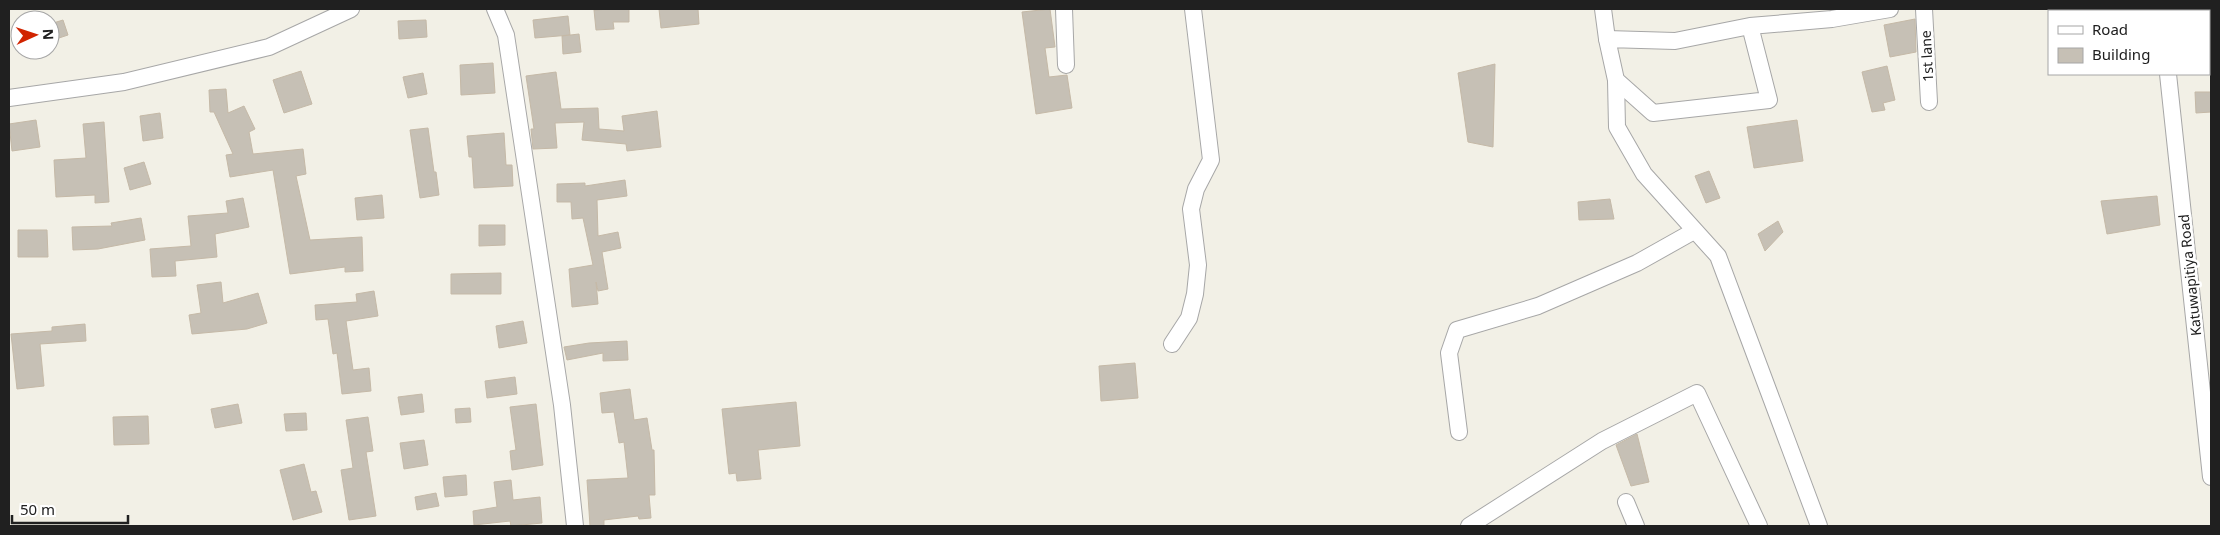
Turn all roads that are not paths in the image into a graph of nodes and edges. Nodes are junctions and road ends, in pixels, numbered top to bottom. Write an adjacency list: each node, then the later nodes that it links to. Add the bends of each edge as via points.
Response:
1 (351, 9): 13 (street, via 269,46 124,82)
2 (495, 9): 20 (street, via 506,35 562,405)
3 (1064, 9): 10 (street)
4 (1192, 9): 16 (street, via 1211,160 1196,189 1191,209 1198,265 1195,294 1189,318)
5 (1603, 9): 9 (street)
6 (1890, 9): 8 (street, via 1832,19)
7 (1924, 9): 14 (street, 1st lane)
8 (1750, 26): 9 (street, via 1675,41); 12 (street, via 1769,100 1653,113)
9 (1607, 39): 12 (street)
10 (1066, 65)
11 (2168, 75): 18 (street, Katuwapitiya Road)
12 (1616, 80): 15 (street, via 1617,127 1644,174)
13 (9, 98)
14 (1929, 102)
15 (1694, 231): 17 (street, via 1637,263 1538,306 1457,330 1449,353); 24 (street, via 1718,256)
16 (1172, 344)
17 (1460, 432)
18 (2211, 477)
19 (1626, 502): 22 (street)
20 (576, 526)
21 (1469, 526): 23 (street, via 1602,441 1697,392)
22 (1636, 526)
23 (1760, 526)
24 (1819, 526)

